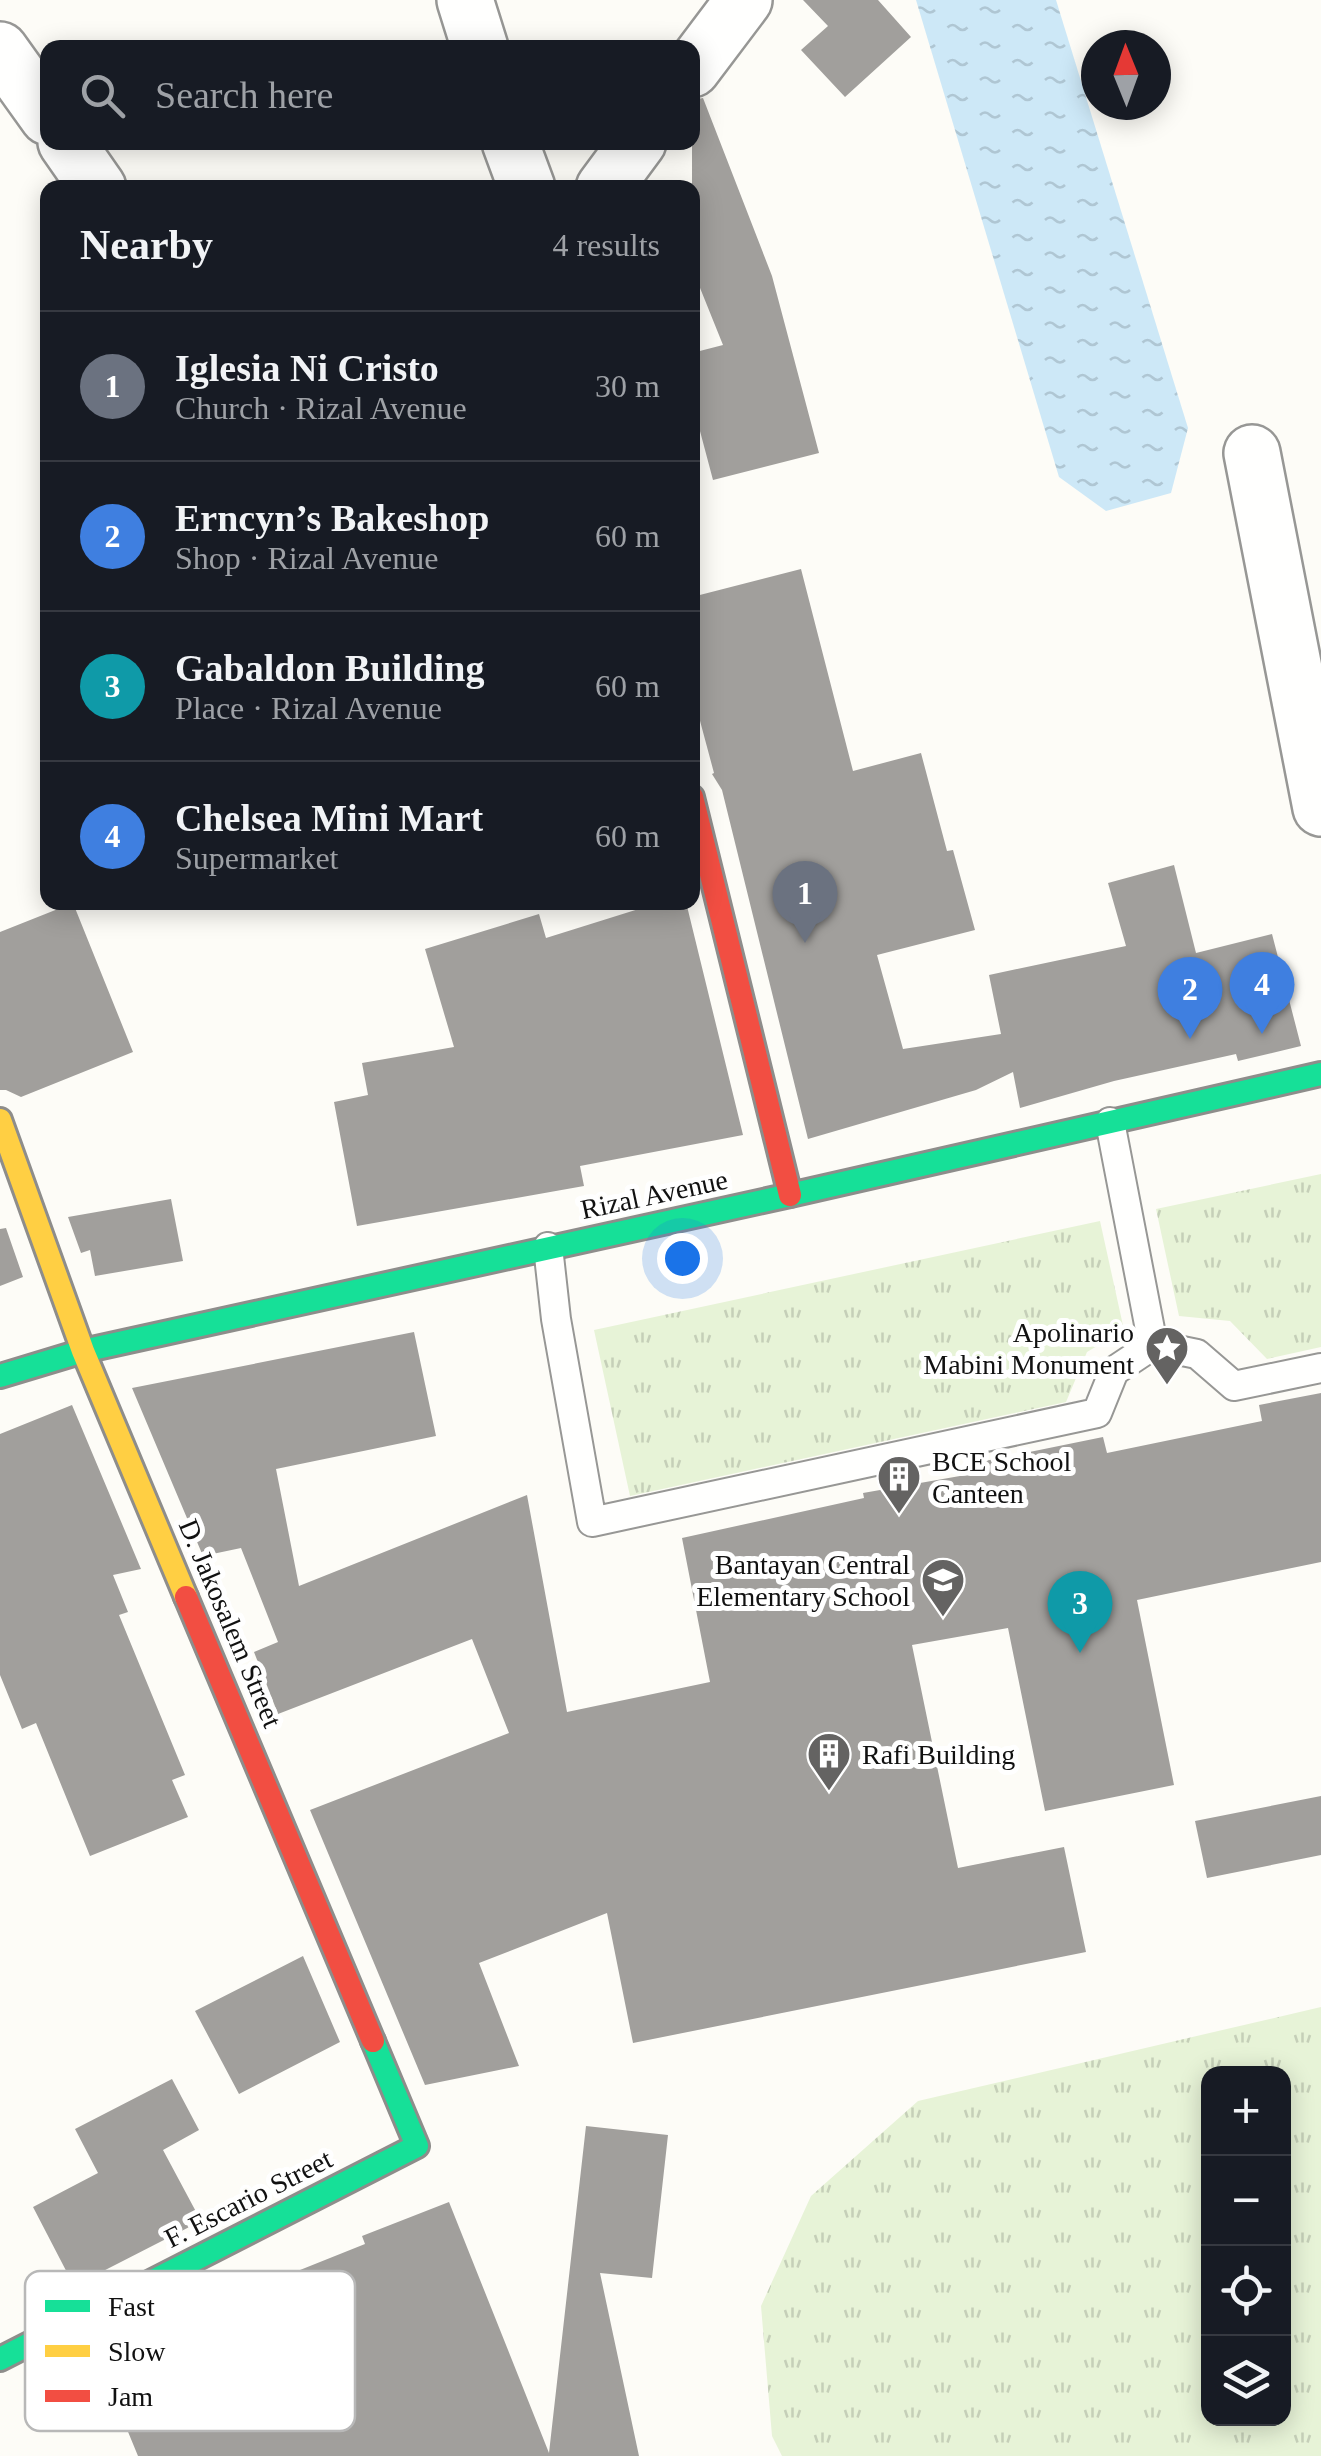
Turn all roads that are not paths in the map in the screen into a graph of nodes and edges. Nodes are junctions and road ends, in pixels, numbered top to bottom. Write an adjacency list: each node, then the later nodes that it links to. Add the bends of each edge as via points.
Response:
1 (465, 0): 3 (street)
2 (744, 0): 5 (street)
3 (478, 40)
4 (0, 50): 6 (street)
5 (700, 58)
6 (40, 106)
7 (72, 150): 10 (street)
8 (513, 150): 11 (street)
9 (632, 150): 12 (street)
10 (92, 180)
11 (524, 180)
12 (610, 180)
13 (1252, 453): 14 (street)
14 (1321, 808)
15 (700, 830): 19 (street)
16 (1321, 1074): 18 (street, Rizal Avenue)
17 (0, 1120): 22 (street, D. Jakosalem Street)
18 (1110, 1122): 19 (street, Rizal Avenue); 21 (lane)
19 (790, 1196): 20 (street, Rizal Avenue)
20 (548, 1247): 21 (lane, via 592,1522 1097,1414 1114,1371); 22 (street, Rizal Avenue)
21 (1153, 1345): 23 (lane, via 1198,1354 1234,1386)
22 (83, 1350): 24 (street, Rizal Avenue); 25 (street, D. Jakosalem Street)
23 (1321, 1368)
24 (0, 1376)
25 (417, 2146): 26 (street, F. Escario Street)
26 (172, 2271)
27 (25, 2346): 28 (street, F. Escario Street)
28 (0, 2359)

